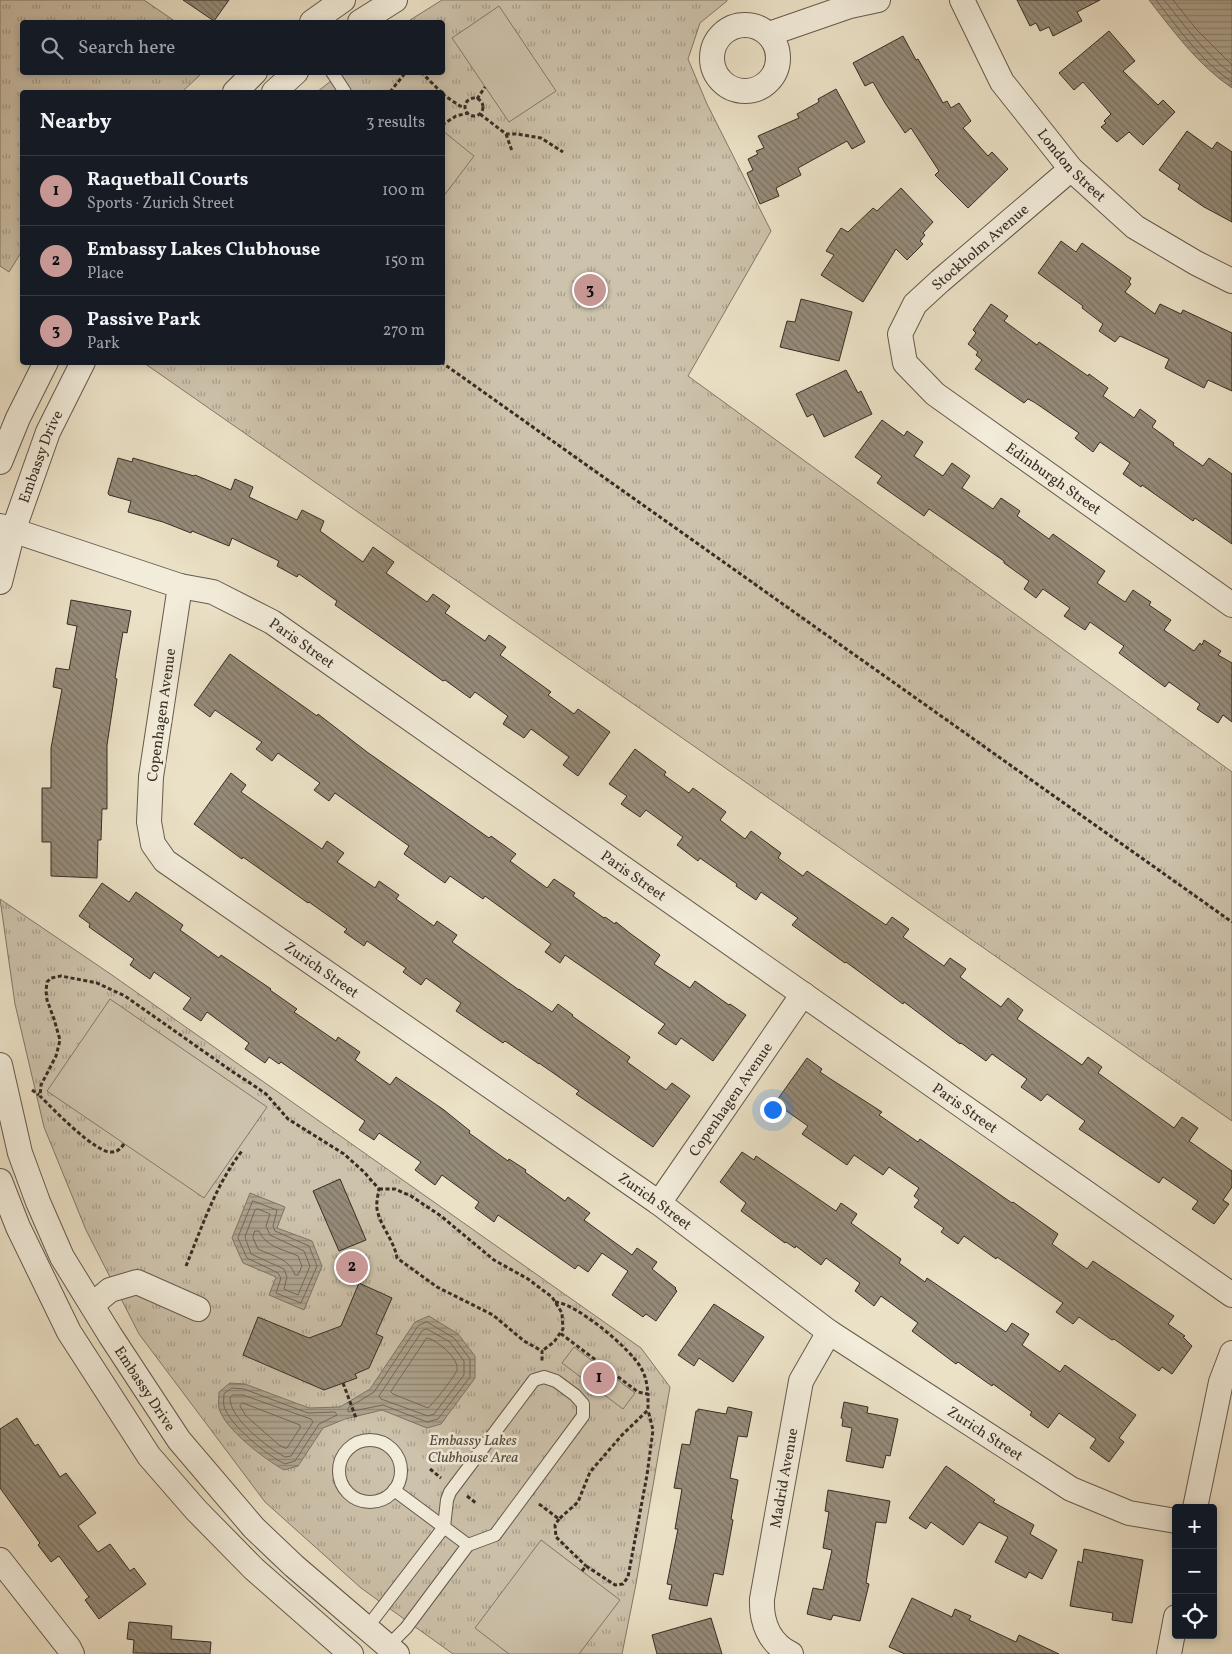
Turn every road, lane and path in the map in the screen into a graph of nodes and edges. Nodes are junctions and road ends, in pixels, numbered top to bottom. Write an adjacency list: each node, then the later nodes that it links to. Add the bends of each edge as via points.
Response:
1 (395, 0): 4 (street)
2 (878, 0): 5 (street, via 850,6)
3 (962, 0): 26 (street, London Street, via 1002,82)
4 (363, 20)
5 (769, 34)
6 (252, 75): 12 (street)
7 (293, 75): 13 (street)
8 (334, 75): 14 (lane)
9 (404, 75): 15 (path)
10 (424, 75): 16 (path)
11 (485, 87): 18 (path)
12 (238, 90)
13 (276, 90)
14 (345, 90)
15 (392, 90)
16 (439, 90)
17 (445, 95): 19 (path)
18 (478, 99): 19 (path, via 469,100); 21 (path, via 483,106)
19 (466, 107): 20 (path)
20 (468, 113): 21 (path, via 472,116); 22 (path)
21 (480, 114): 23 (path)
22 (445, 123)
23 (506, 134): 24 (path); 25 (path, via 541,138)
24 (512, 151)
25 (563, 152)
26 (1071, 169): 27 (street, London Street, via 1135,227); 28 (street, Stockholm Avenue, via 915,304)
27 (1232, 281)
28 (900, 334): 36 (street, Edinburgh Street, via 904,363 935,394)
29 (44, 365): 32 (street)
30 (82, 365): 33 (street, Embassy Drive, via 48,432)
31 (445, 365): 38 (path)
32 (0, 462)
33 (7, 528): 34 (street, Embassy Drive); 35 (street, Paris Street)
34 (0, 582)
35 (180, 586): 37 (street, Copenhagen Avenue, via 151,777 149,822); 39 (street, Paris Street, via 213,592 272,622)
36 (1232, 605)
37 (153, 844): 48 (street, Zurich Street, via 165,861)
38 (1232, 922)
39 (803, 994): 48 (street, Copenhagen Avenue); 50 (street, Paris Street)
40 (0, 1065): 43 (street, Embassy Drive)
41 (32, 1090): 42 (path)
42 (40, 1096): 44 (path, via 99,1148 113,1152); 47 (path, via 41,1085 56,1056 60,1040 47,1000 47,982 62,976 97,983 125,996 266,1094 288,1119 344,1154)
43 (6, 1124): 52 (street, Embassy Drive, via 62,1258)
44 (124, 1144)
45 (242, 1151): 49 (path, via 211,1204)
46 (0, 1181): 76 (street, via 18,1227 69,1332 149,1456 254,1569)
47 (379, 1188): 51 (path, via 395,1189 411,1196 494,1260 528,1279); 56 (path, via 377,1208 398,1258 437,1287 493,1315 524,1341)
48 (659, 1203): 54 (street, Zurich Street)
49 (186, 1266)
50 (1232, 1295)
51 (555, 1302): 55 (path, via 562,1313 563,1329); 60 (path, via 594,1322 627,1349 641,1368)
52 (92, 1305): 53 (street, via 110,1290 138,1282); 73 (street, Embassy Drive, via 186,1448 254,1528)
53 (198, 1309)
54 (829, 1332): 67 (street, Zurich Street, via 1071,1489 1129,1513); 78 (street, Madrid Avenue, via 801,1381 762,1599 761,1614 766,1630)
55 (560, 1333): 56 (path); 60 (path, via 638,1392)
56 (542, 1351): 58 (path)
57 (1232, 1353): 65 (street, via 1221,1382)
58 (541, 1378): 64 (lane, via 556,1381 575,1395 583,1404 583,1416); 68 (lane, via 534,1380 450,1492)
59 (343, 1383): 62 (path)
60 (648, 1394): 61 (path)
61 (648, 1410): 66 (path, via 590,1472 578,1502); 71 (path, via 653,1430 628,1577 623,1584 615,1585)
62 (356, 1418)
63 (394, 1490): 63 (lane, via 400,1480 401,1468 398,1456 390,1447 379,1441 367,1440 346,1451 340,1474 343,1486 351,1495 374,1502); 68 (lane)
64 (526, 1493): 66 (path); 69 (lane, via 495,1535)
65 (1196, 1504)
66 (559, 1519): 71 (path, via 555,1524 556,1537)
67 (1172, 1520)
68 (444, 1527): 69 (lane); 73 (lane)
69 (468, 1545): 75 (lane)
70 (0, 1560): 77 (street)
71 (586, 1566): 72 (path)
72 (582, 1571)
73 (366, 1629): 75 (street, Embassy Drive); 76 (street)
74 (1172, 1638): 79 (street)
75 (389, 1652)
76 (348, 1653)
77 (72, 1654)
78 (791, 1654)
79 (1169, 1654)

